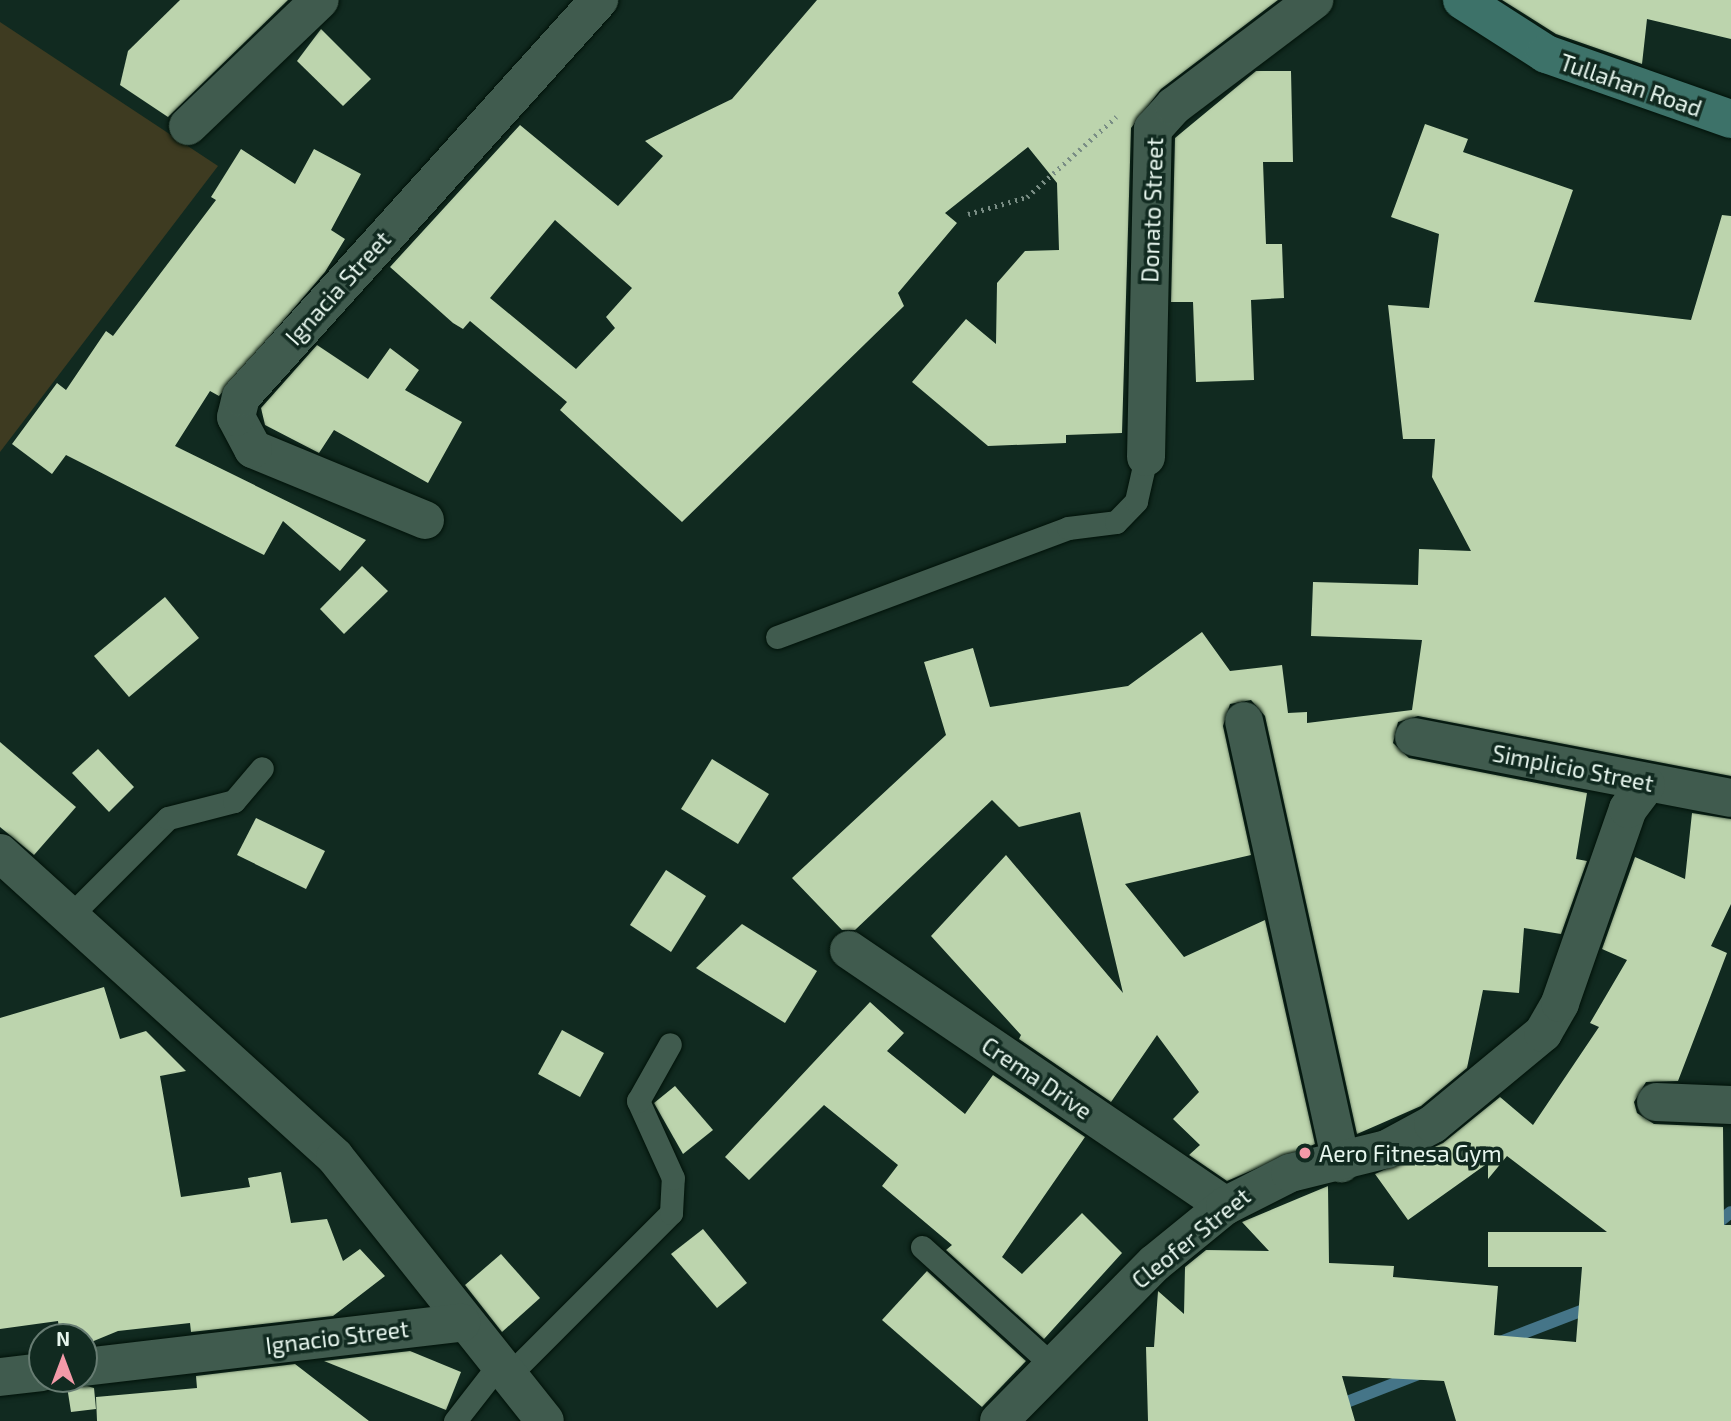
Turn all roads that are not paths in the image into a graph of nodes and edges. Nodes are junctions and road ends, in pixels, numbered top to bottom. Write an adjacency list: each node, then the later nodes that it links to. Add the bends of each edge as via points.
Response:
1 (320, 0): 6 (street)
2 (599, 0): 8 (street, Ignacia Street, via 241,397 236,417 253,449)
3 (1314, 0): 7 (street, Donato Street, via 1159,118 1152,145)
4 (1462, 0): 5 (main road, Tullahan Road, via 1546,54)
5 (1731, 119)
6 (188, 126)
7 (1146, 457): 9 (lane, via 1136,501 1116,522 1068,528)
8 (425, 520)
9 (777, 637)
10 (1244, 720): 21 (street)
11 (1414, 737): 13 (street, Simplicio Street)
12 (262, 768): 16 (lane, via 234,801 168,818)
13 (1646, 785): 14 (street, Simplicio Street); 21 (street, Cleofer Street, via 1628,810 1560,1003 1543,1033 1433,1124 1365,1159)
14 (1731, 798)
15 (0, 853): 16 (street)
16 (69, 917): 24 (street, via 335,1157)
17 (849, 950): 22 (street, Crema Drive)
18 (670, 1044): 27 (lane, via 638,1101 673,1178 671,1213)
19 (1656, 1102): 20 (street)
20 (1731, 1105)
21 (1341, 1163): 22 (street, Cleofer Street, via 1290,1173)
22 (1224, 1206): 26 (street, Cleofer Street, via 1155,1263)
23 (922, 1247): 26 (lane)
24 (461, 1322): 25 (street, Ignacio Street); 27 (street)
25 (98, 1365)
26 (1052, 1365): 32 (street, Cleofer Street)
27 (502, 1372): 30 (lane); 31 (street)
28 (28, 1374): 29 (street)
29 (0, 1377)
30 (455, 1421)
31 (545, 1421)
32 (999, 1421)

